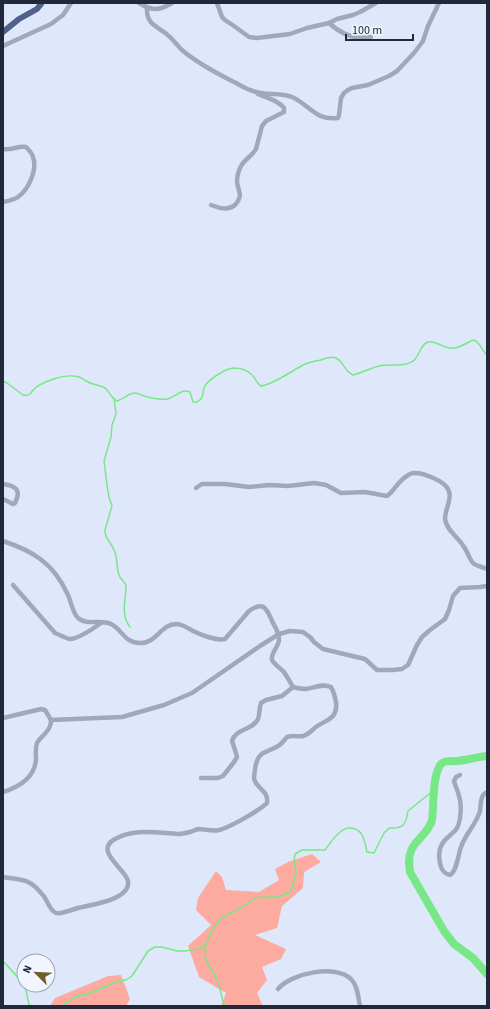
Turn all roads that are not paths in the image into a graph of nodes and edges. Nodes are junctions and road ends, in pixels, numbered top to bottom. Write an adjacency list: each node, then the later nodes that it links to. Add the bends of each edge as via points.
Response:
1 (41, 3): 10 (highway, via 37,9)
2 (71, 3): 12 (street, via 63,15 51,24)
3 (139, 3): 8 (street)
4 (172, 3): 8 (street, via 156,10)
5 (217, 3): 9 (street, via 222,17 248,37 290,34)
6 (376, 3): 9 (street)
7 (439, 3): 13 (street, via 423,41 414,53 389,76 344,93 338,118 316,114 290,96)
8 (147, 8): 13 (street, via 146,14 150,22 170,36 189,56 213,72)
9 (330, 23): 11 (street, via 346,34 361,38)
10 (3, 32)
11 (371, 37)
12 (3, 46)
13 (255, 92): 16 (street, via 275,100 282,105 284,112 266,121 262,126 256,149 240,167 237,186 240,195 237,203 224,209)
14 (3, 150): 15 (street, via 23,146 33,155 34,160 33,174 25,190 12,200)
15 (3, 202)
16 (211, 205)
17 (3, 484): 19 (street, via 13,486 18,495 13,504)
18 (196, 488): 21 (street, via 202,484 249,487 314,483 326,485 341,493 365,492 387,496 406,476 422,474 433,478 448,489 450,498 446,522 464,545 472,563)
19 (3, 499)
20 (3, 541): 24 (street, via 44,561 64,587 78,618 85,622)
21 (487, 569)
22 (13, 585): 24 (street, via 55,633 64,637 77,637)
23 (487, 586): 25 (street, via 460,588 453,596 445,619 425,633 408,665 402,669 377,670 365,659 324,649 303,632 290,631)
24 (103, 623): 25 (street, via 110,624 135,643 146,643 167,626 176,624 221,640 225,639 249,611 264,607)
25 (279, 634): 26 (street, via 272,659); 28 (street, via 192,693 164,705 122,717)
26 (293, 687): 30 (street, via 282,696 261,703 255,723 234,736 232,741 237,757 223,776); 33 (street, via 304,689 330,686 336,710 332,717 308,734 287,737 278,746 258,757 254,779 267,798 267,803 261,808 220,830 197,829 179,834 141,832 110,842 107,850 109,855 127,879 128,885 124,892 107,902 60,914 52,910 35,886 23,880)
27 (3, 718): 28 (street, via 41,709 45,710)
28 (51, 720): 31 (street, via 50,727 37,743 35,764 31,774 23,782)
29 (460, 774): 32 (street, via 454,781 460,798 460,818 453,834 445,839 438,857 443,872 447,875 453,874 456,868 462,845 476,822 482,796)
30 (201, 778)
31 (3, 792)
32 (487, 792)
33 (3, 877)
34 (278, 989): 35 (street, via 282,984 298,976 334,972 346,975 353,982)
35 (360, 1006)

